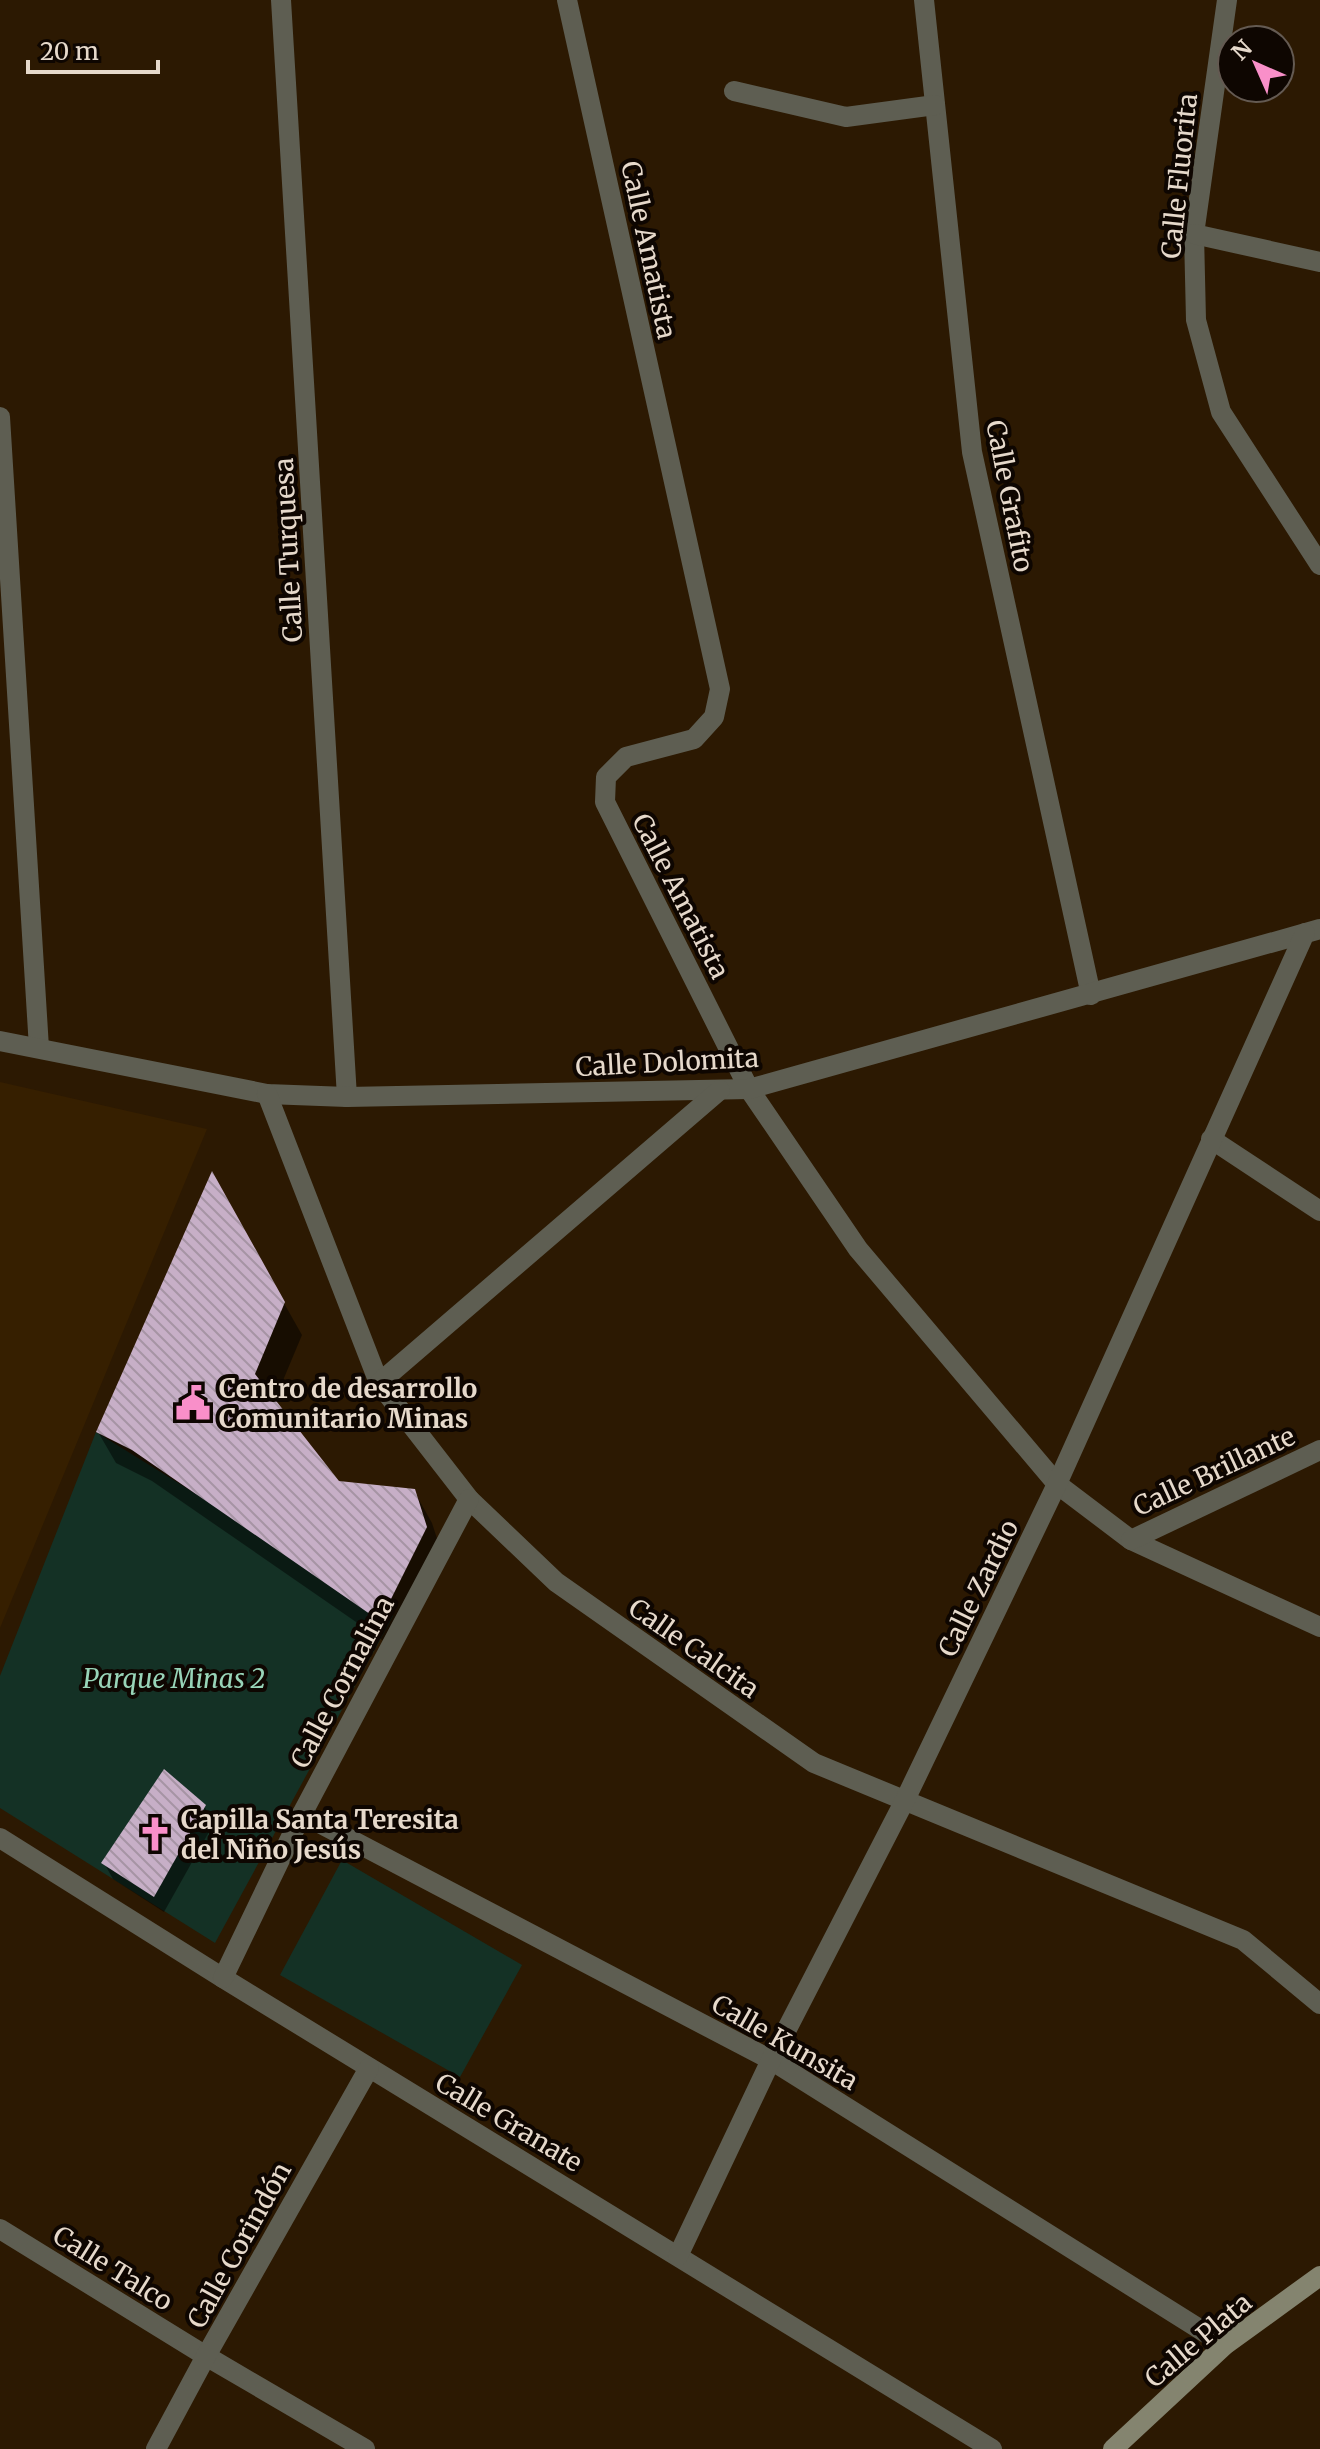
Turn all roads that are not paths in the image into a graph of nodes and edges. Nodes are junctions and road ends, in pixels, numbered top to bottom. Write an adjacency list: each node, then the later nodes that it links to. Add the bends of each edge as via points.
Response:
1 (281, 0): 18 (street, Calle Turquesa)
2 (567, 0): 15 (street, Calle Amatista, via 720,689 714,717 694,739 626,757 606,777 605,802)
3 (924, 0): 6 (street, Calle Grafito)
4 (1227, 0): 7 (street, Calle Fluorita)
5 (734, 91): 6 (street, via 846,117)
6 (935, 105): 12 (street, Calle Grafito, via 972,452)
7 (1194, 234): 8 (street); 10 (street, Calle Fluorita, via 1196,320 1221,412)
8 (1320, 262)
9 (0, 417): 14 (street)
10 (1320, 565)
11 (1312, 931): 12 (street, Calle Dolomita); 19 (street, Calle Zardio)
12 (1091, 995): 15 (street, Calle Dolomita)
13 (0, 1041): 14 (street, Calle Dolomita)
14 (39, 1048): 17 (street, Calle Dolomita)
15 (749, 1089): 16 (street, Calle Dolomita); 23 (street, Calle Amatista, via 858,1249)
16 (720, 1090): 18 (street, Calle Dolomita); 21 (street)
17 (267, 1094): 18 (street, Calle Dolomita); 21 (street, Calle Calcita)
18 (347, 1097)
19 (1211, 1139): 20 (street); 23 (street, Calle Zardio)
20 (1320, 1211)
21 (379, 1383): 24 (street, Calle Calcita)
22 (1320, 1450): 25 (street, Calle Brillante)
23 (1057, 1484): 25 (street, Calle Amatista); 27 (street, Calle Zardio)
24 (469, 1499): 27 (street, Calle Calcita, via 556,1582 814,1763); 28 (street, Calle Cornalina)
25 (1131, 1540): 26 (street, Calle Amatista)
26 (1320, 1627)
27 (905, 1800): 31 (street, Calle Calcita, via 1243,1940); 32 (street, Calle Zardio)
28 (302, 1814): 30 (street, Calle Cornalina); 32 (street, Calle Kunsita)
29 (0, 1838): 30 (street, Calle Granate)
30 (223, 1978): 33 (street, Calle Granate)
31 (1320, 2004)
32 (771, 2060): 35 (street, Calle Zardio); 37 (street, Calle Kunsita)
33 (369, 2068): 35 (street, Calle Granate); 38 (street, Calle Corindón)
34 (0, 2229): 38 (street, Calle Talco)
35 (678, 2256): 41 (street, Calle Granate)
36 (1320, 2276): 37 (main road, Calle Plata)
37 (1225, 2345): 42 (main road, Calle Plata)
38 (206, 2356): 39 (street, Calle Corindón); 40 (street, Calle Talco)
39 (156, 2449)
40 (365, 2449)
41 (992, 2449)
42 (1113, 2449)

